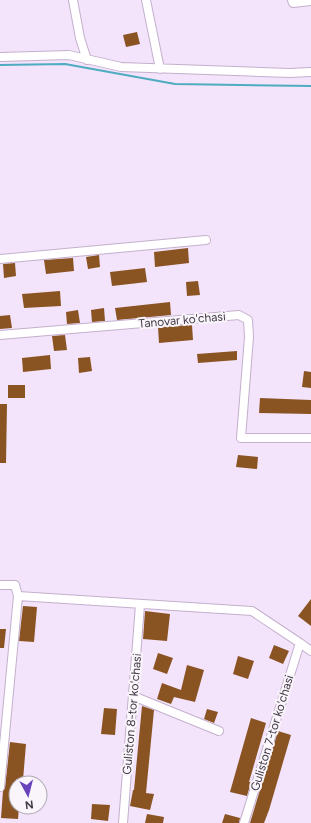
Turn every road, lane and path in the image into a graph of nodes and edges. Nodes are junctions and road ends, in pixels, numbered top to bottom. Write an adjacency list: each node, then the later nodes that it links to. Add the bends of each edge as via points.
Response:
1 (73, 0): 6 (street)
2 (146, 0): 7 (street)
3 (292, 0): 4 (street, via 293,3)
4 (311, 1)
5 (0, 57): 6 (street, via 69,55)
6 (87, 60): 7 (street, via 121,67)
7 (160, 69): 8 (street)
8 (311, 72)
9 (206, 240): 10 (street)
10 (0, 259)
11 (0, 335): 12 (street, Tanovar ko'chasi, via 239,315 248,320 249,336 241,438)
12 (311, 438)
13 (0, 585): 14 (street, via 15,585)
14 (18, 596): 15 (street); 20 (street)
15 (140, 605): 16 (street, via 252,611); 18 (street, Guliston 8-tor ko'chasi)
16 (300, 642): 17 (street); 22 (street, Guliston 7-tor ko'chasi)
17 (311, 651)
18 (133, 696): 19 (street); 21 (street, Guliston 8-tor ko'chasi)
19 (219, 731)
20 (0, 787)
21 (123, 823)
22 (244, 823)

